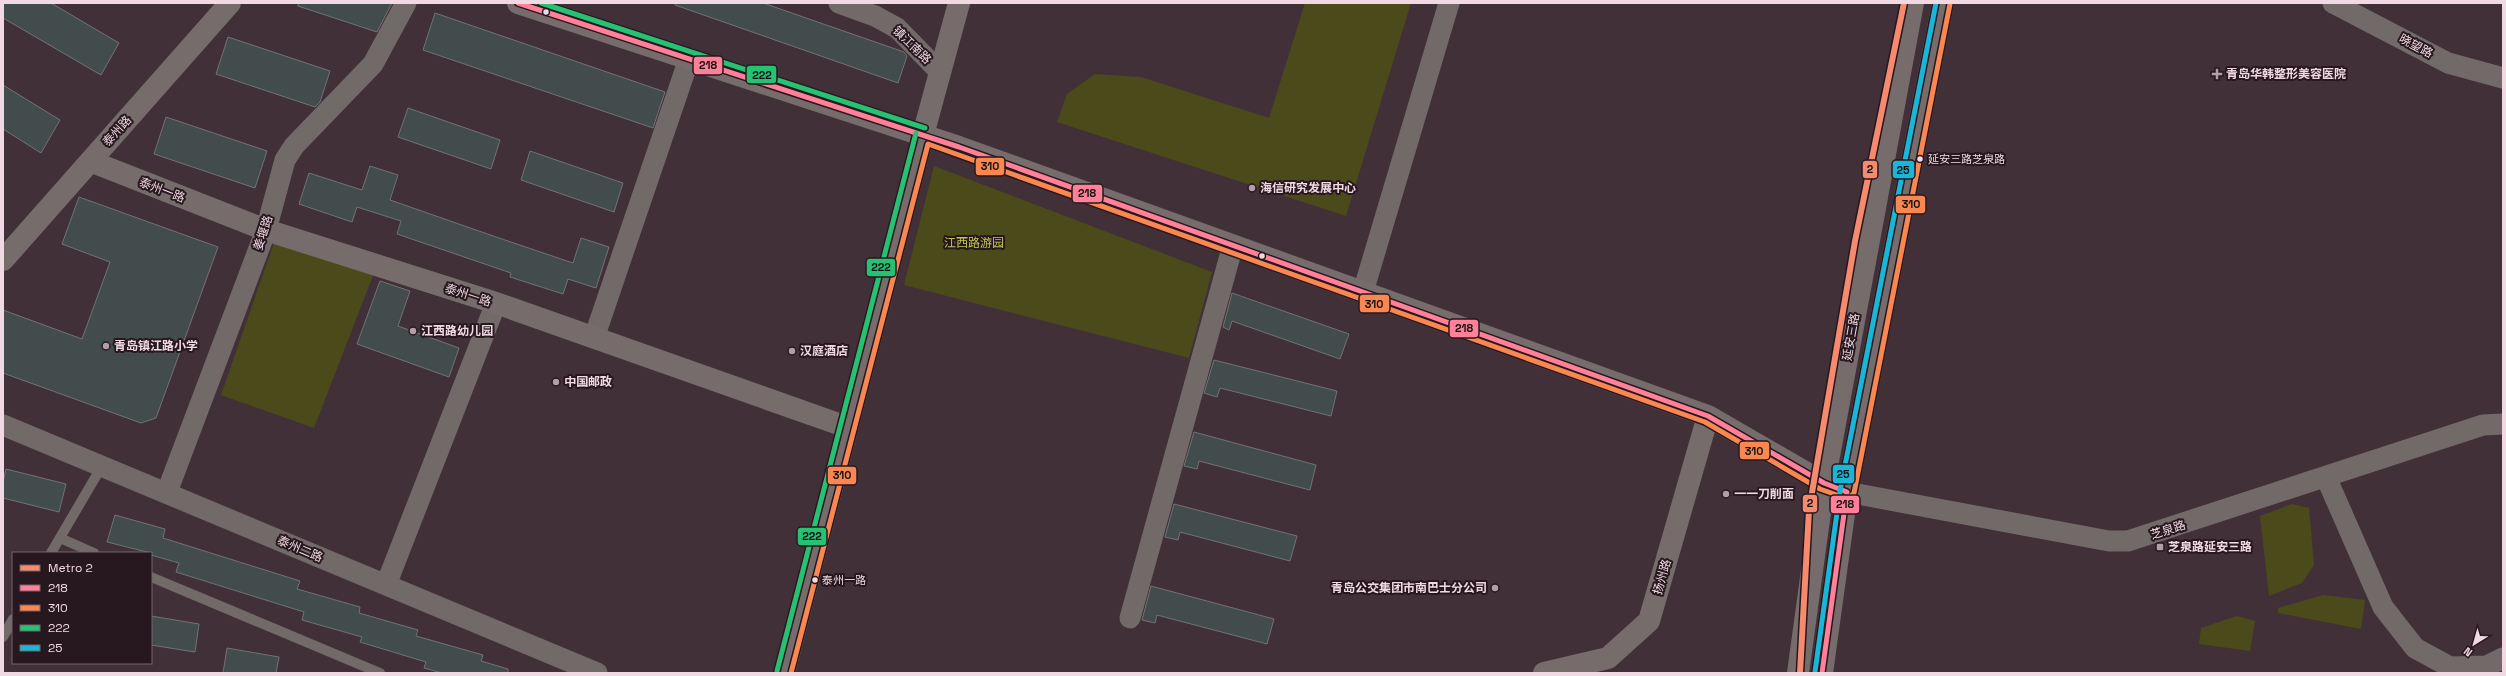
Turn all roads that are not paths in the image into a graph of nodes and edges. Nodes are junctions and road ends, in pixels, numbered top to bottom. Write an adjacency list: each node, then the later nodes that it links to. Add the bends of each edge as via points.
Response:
1 (230, 3): 14 (main road, 泰州路)
2 (406, 3): 15 (street, 姜堰路, via 373,64 294,146 285,160)
3 (518, 3): 10 (main road, 芝泉路)
4 (839, 3): 11 (street, 镇江南路, via 875,16 897,28)
5 (959, 3): 11 (main road, 镇江南路)
6 (1449, 3): 18 (street)
7 (1913, 3): 27 (main road, 延安三路)
8 (1943, 3): 29 (main road)
9 (2333, 3): 12 (street, 晓望路, via 2448,63)
10 (689, 59): 13 (main road, 芝泉路); 20 (street)
11 (940, 72): 13 (main road, 镇江南路)
12 (2503, 78)
13 (923, 135): 16 (main road, 芝泉路); 24 (main road, 镇江南路)
14 (90, 161): 15 (main road, 泰州一路); 17 (main road, 泰州路)
15 (266, 230): 19 (main road, 泰州一路); 28 (street, 姜堰路)
16 (1232, 245): 18 (main road, 芝泉路); 35 (street)
17 (3, 260)
18 (1363, 292): 21 (main road, 芝泉路)
19 (496, 303): 20 (main road, 泰州一路); 34 (street)
20 (594, 338): 24 (main road, 泰州一路)
21 (1708, 416): 27 (main road, 芝泉路); 39 (main road, 扬州路, via 1649,620)
22 (2503, 424): 26 (street, 芝泉路, via 2483,425)
23 (3, 425): 25 (street, 泰州二路)
24 (847, 426): 42 (main road, 镇江南路)
25 (102, 466): 28 (street, 泰州二路); 30 (lane)
26 (2326, 477): 29 (street, 芝泉路, via 2128,541 2109,541); 38 (street, via 2383,607 2415,648 2450,667 2487,666)
27 (1824, 483): 29 (main road, 芝泉路); 44 (main road, 延安三路)
28 (166, 492): 34 (street, 泰州二路)
29 (1848, 492): 45 (main road)
30 (60, 538): 31 (lane); 32 (lane)
31 (52, 552)
32 (92, 552)
33 (152, 577): 40 (lane)
34 (386, 585): 41 (street, 泰州二路)
35 (1130, 618)
36 (12, 621): 37 (lane)
37 (3, 637)
38 (2503, 658)
39 (1611, 666): 43 (main road, 扬州路)
40 (380, 673)
41 (597, 673)
42 (784, 673)
43 (1544, 673)
44 (1798, 673)
45 (1822, 673)

